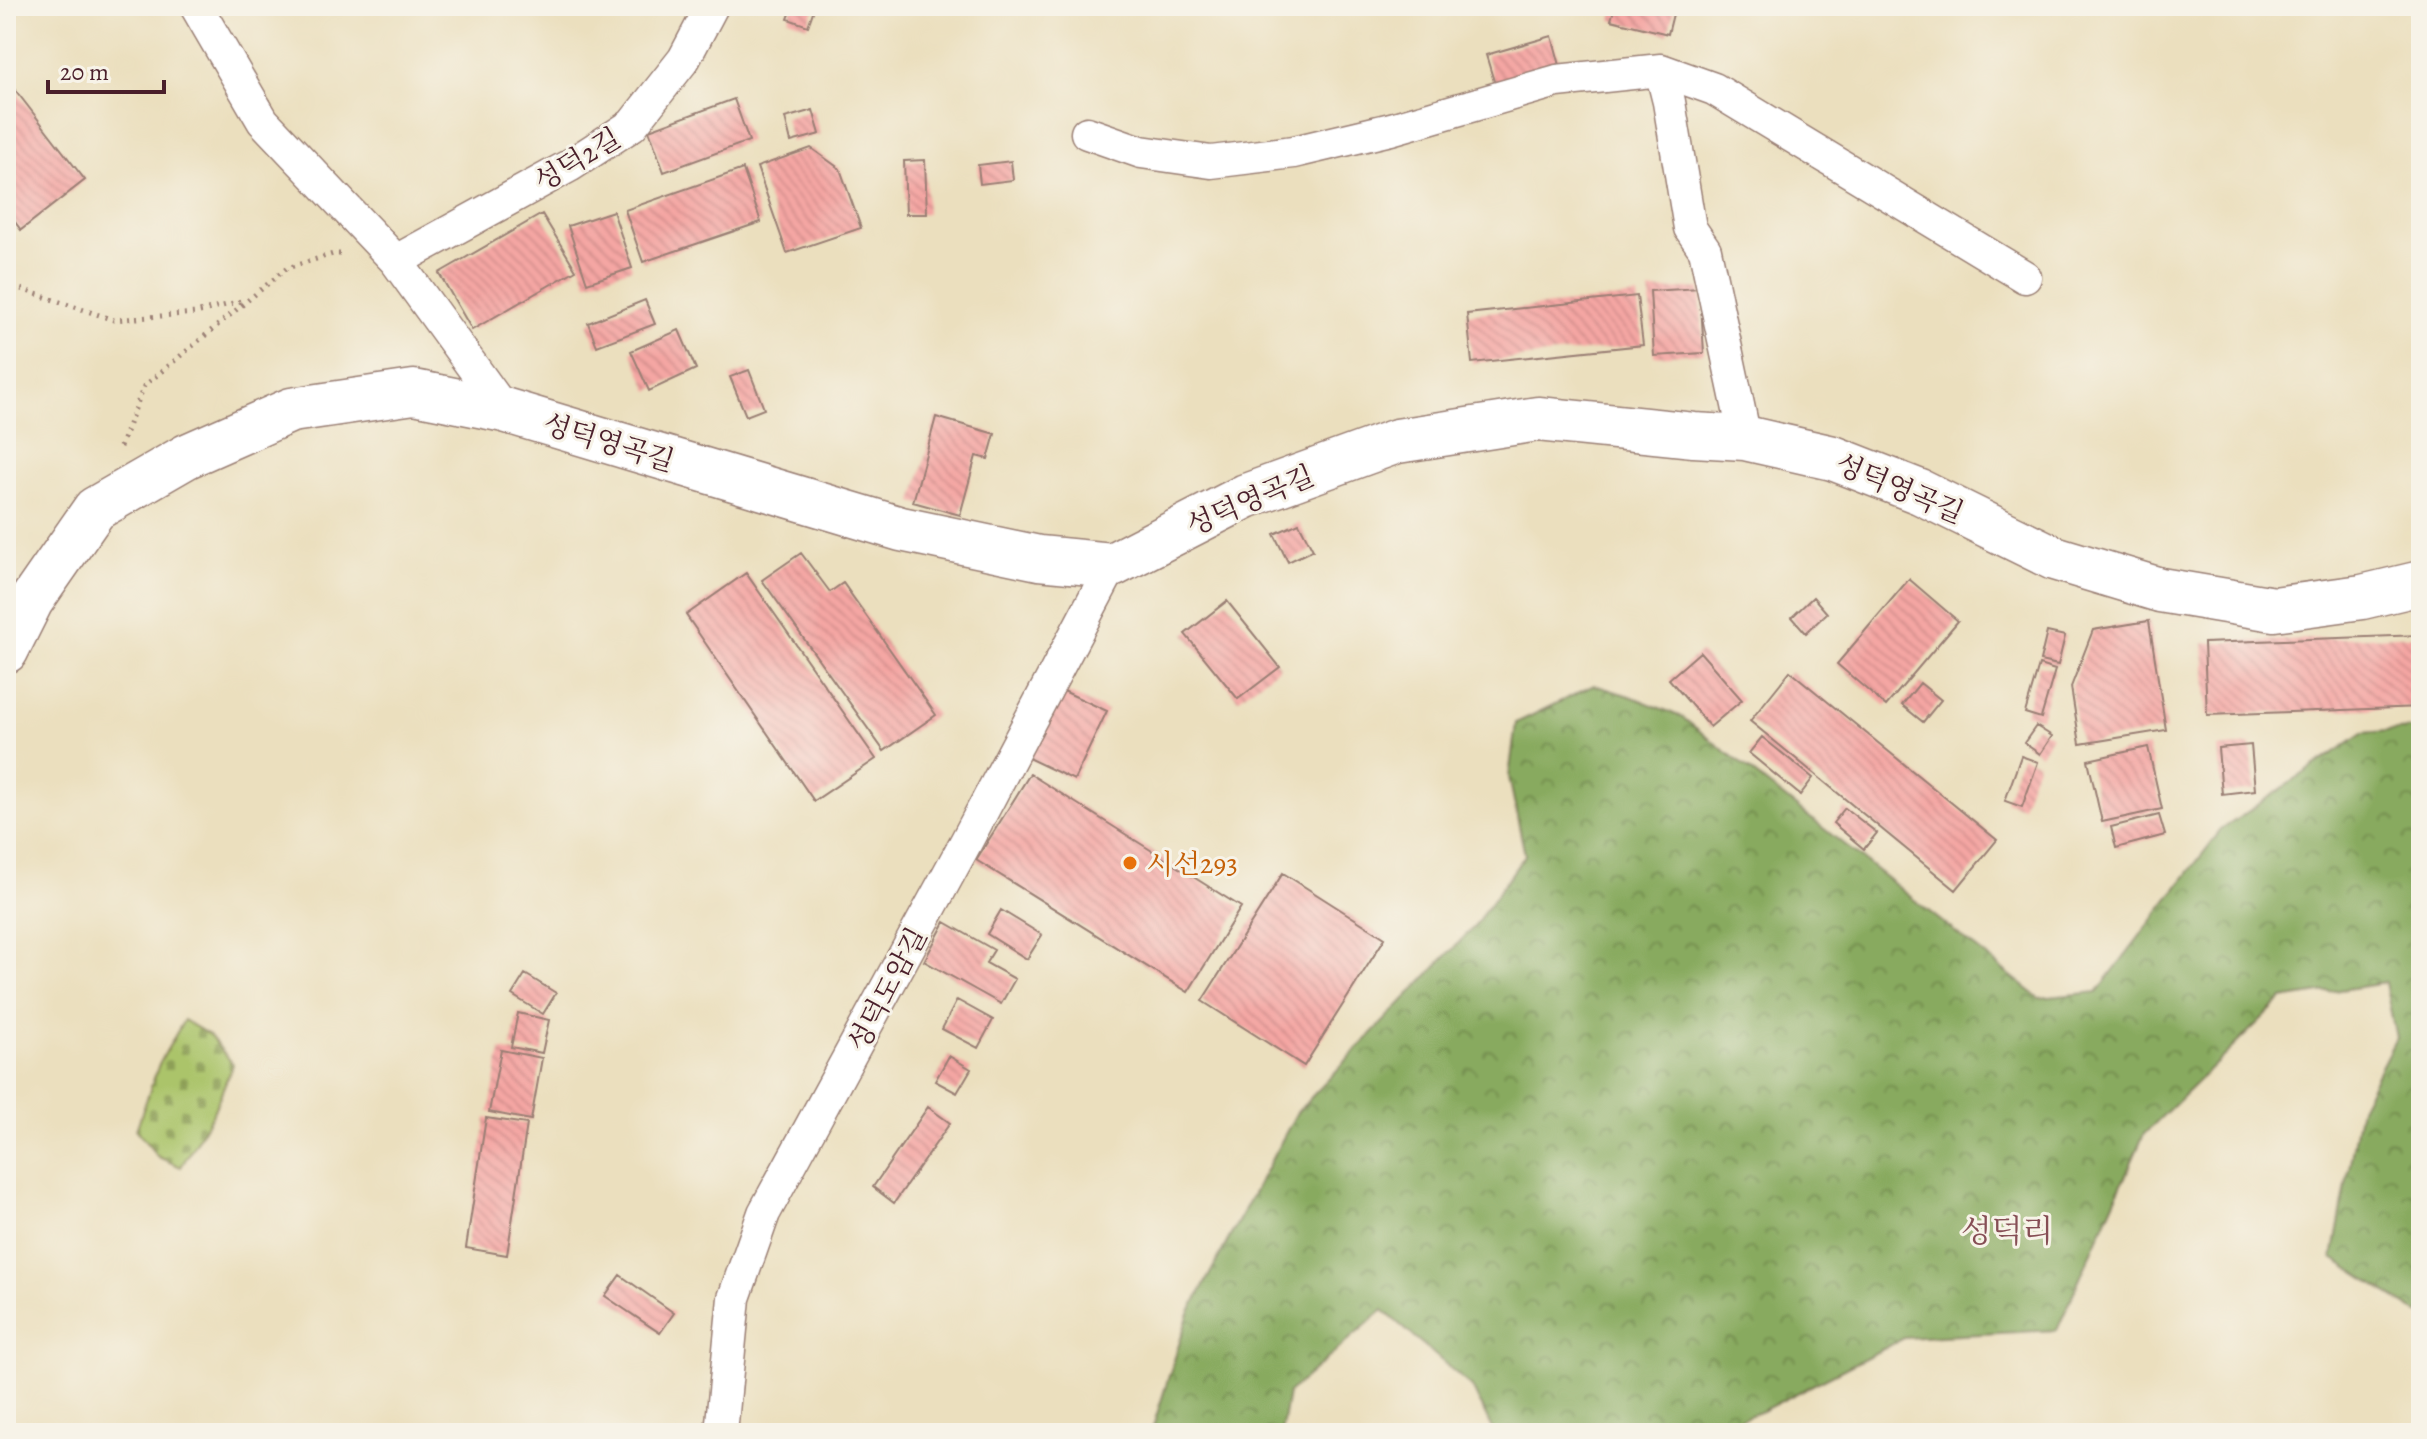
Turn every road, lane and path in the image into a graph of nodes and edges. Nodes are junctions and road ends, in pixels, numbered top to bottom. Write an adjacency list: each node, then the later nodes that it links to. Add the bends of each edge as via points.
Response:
1 (196, 6): 5 (street, via 263,121)
2 (712, 6): 5 (street, 성덕2길, via 684,59 632,125 569,166)
3 (1661, 70): 4 (street, via 1557,81 1294,152 1211,162 1141,152); 6 (street, via 1714,89); 10 (street, via 1690,228 1705,250)
4 (1087, 133)
5 (396, 261): 8 (path, via 333,254 287,268); 9 (street)
6 (2025, 277)
7 (6, 284): 8 (path, via 114,320 196,313)
8 (246, 300): 11 (path, via 144,386)
9 (504, 410): 11 (main road, 성덕영곡길, via 414,392 291,410 187,456); 12 (main road, 성덕영곡길, via 901,529 1039,558)
10 (1745, 438): 12 (main road, 성덕영곡길, via 1538,419 1397,441 1246,496); 13 (main road, 성덕영곡길, via 1833,458 1920,492 2054,558 2160,590 2274,609)
11 (95, 509): 14 (main road, 성덕영곡길, via 31,601)
12 (1112, 565): 15 (street, 성덕도암길, via 764,1213 734,1298)
13 (2421, 583)
14 (6, 651)
15 (721, 1433)

